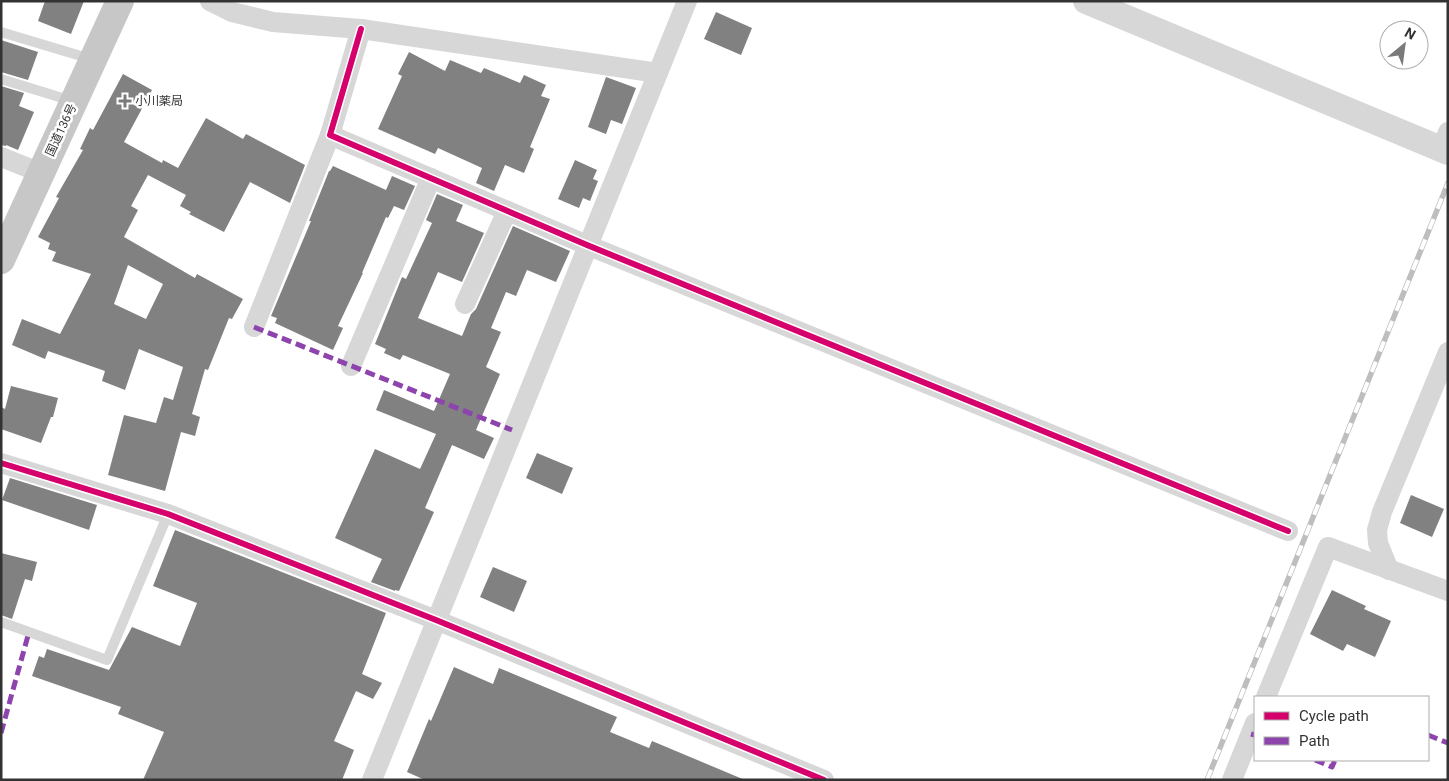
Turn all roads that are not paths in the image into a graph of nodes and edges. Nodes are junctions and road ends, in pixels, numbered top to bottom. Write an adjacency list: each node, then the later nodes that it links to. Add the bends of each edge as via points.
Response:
1 (120, 1): 7 (highway, 国道136号)
2 (210, 1): 5 (street, via 232,12 273,22)
3 (687, 1): 8 (street)
4 (1086, 1): 12 (street)
5 (361, 29): 8 (street); 11 (street)
6 (1, 32): 7 (lane)
7 (94, 60): 10 (highway, 国道136号)
8 (658, 74): 17 (street)
9 (1, 79): 10 (lane)
10 (74, 102): 14 (highway, 国道136号)
11 (330, 135): 15 (street); 20 (street)
12 (1445, 145)
13 (1, 157): 14 (street)
14 (41, 173): 18 (highway, 国道136号)
15 (431, 178): 16 (street); 22 (street)
16 (507, 211): 17 (street); 19 (street)
17 (587, 245): 25 (street); 28 (street)
18 (1, 260)
19 (465, 304)
20 (254, 328)
21 (1448, 352): 26 (street, via 1377,530 1378,543)
22 (351, 366)
23 (1, 463): 24 (street)
24 (168, 514): 28 (street); 29 (lane, via 108,660)
25 (1288, 531)
26 (1389, 570): 27 (street); 30 (street, via 1328,547)
27 (1448, 591)
28 (436, 620): 32 (street); 33 (street)
29 (1, 622)
30 (1266, 696)
31 (1254, 725): 34 (street)
32 (372, 780)
33 (824, 780)
34 (1232, 780)

